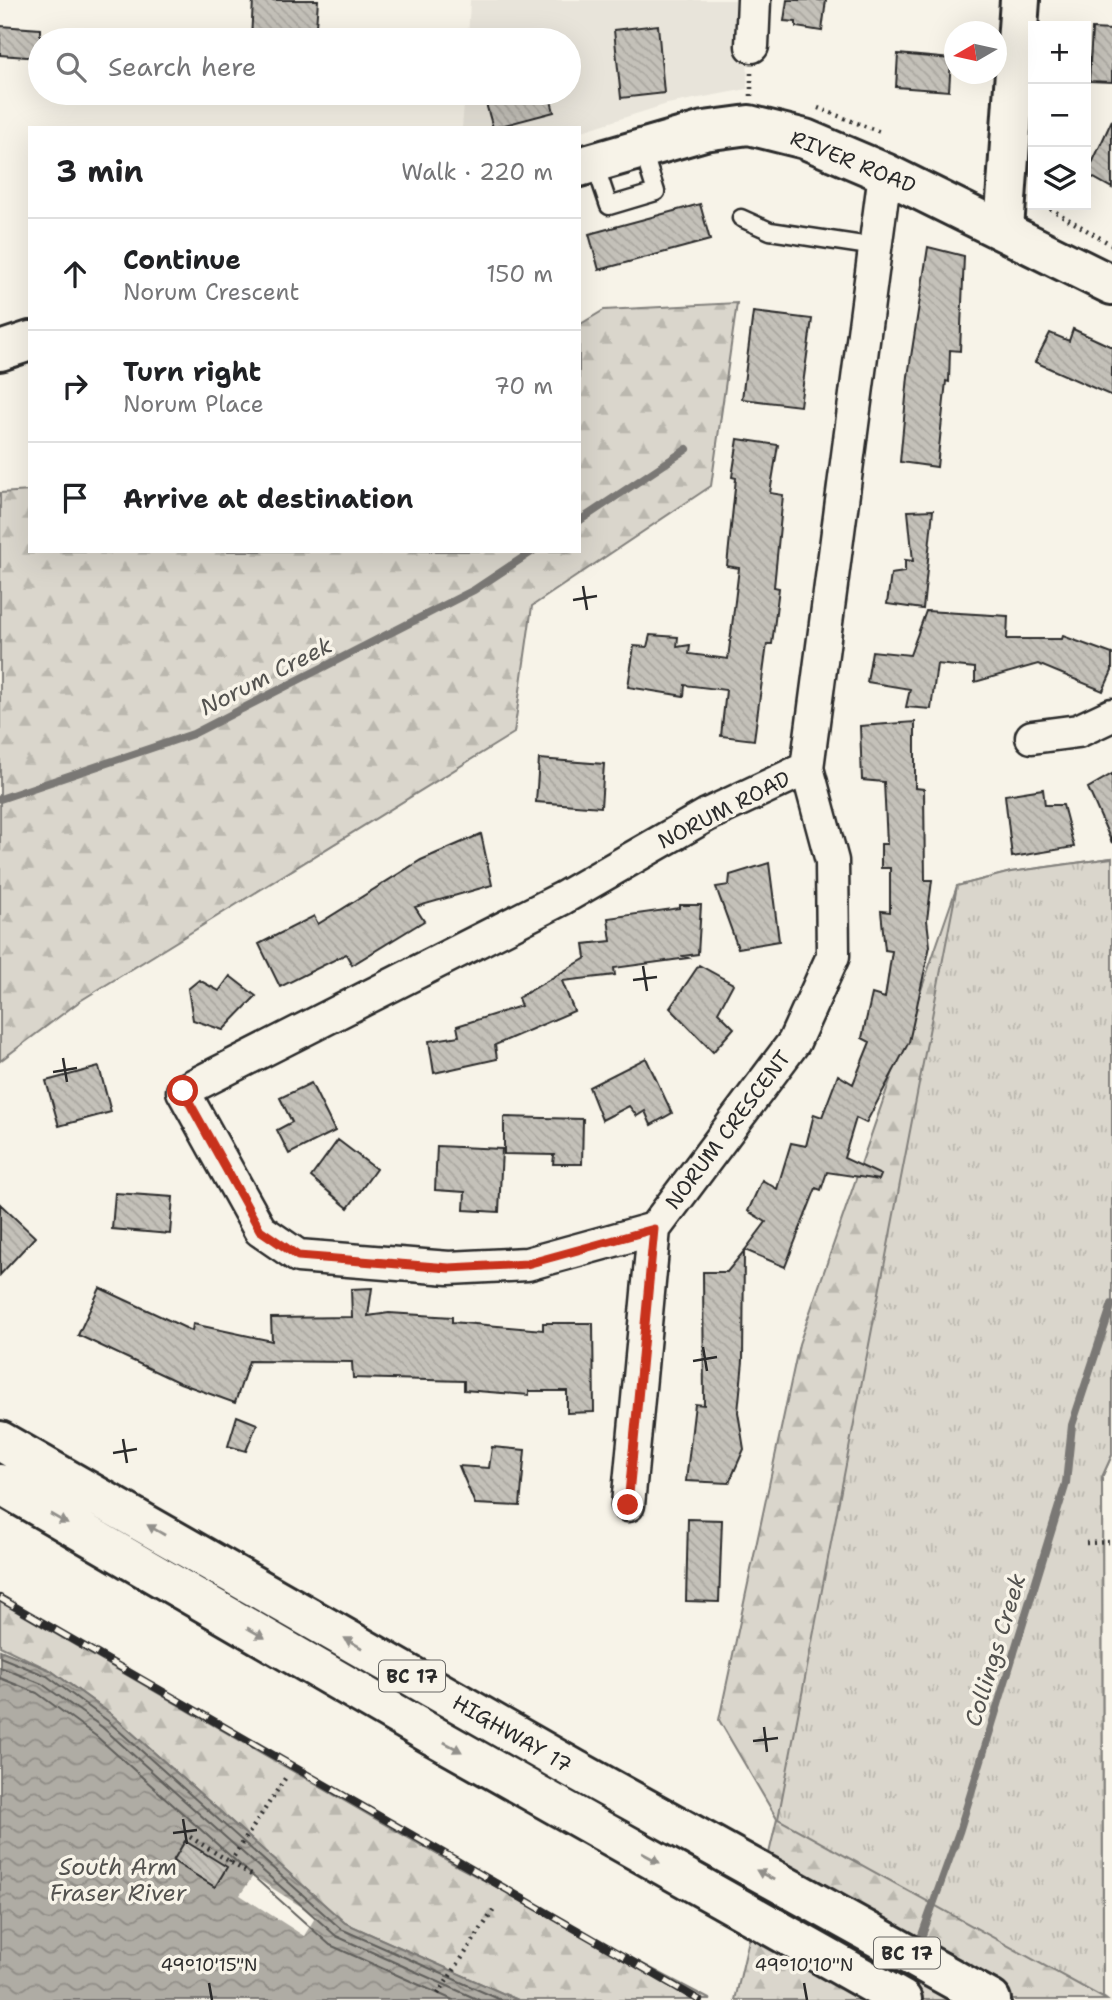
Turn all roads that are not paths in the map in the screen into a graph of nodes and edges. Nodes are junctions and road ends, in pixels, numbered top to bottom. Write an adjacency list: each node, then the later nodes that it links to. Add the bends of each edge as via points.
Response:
1 (754, 0): 3 (street)
2 (1020, 0): 7 (main road)
3 (752, 46)
4 (587, 164): 5 (main road, RIVER ROAD, via 704,131 750,125 805,139)
5 (885, 173): 7 (main road, RIVER ROAD); 8 (street, NORUM ROAD)
6 (741, 218): 8 (lane, via 770,231)
7 (1004, 229): 9 (main road, RIVER ROAD)
8 (876, 247): 14 (street, NORUM ROAD)
9 (1112, 285)
10 (28, 342): 11 (main road)
11 (0, 351)
12 (1112, 715): 13 (street, via 1078,731)
13 (1032, 737)
14 (807, 768): 15 (street, NORUM ROAD, via 707,815 564,898); 16 (street, NORUM CRESCENT, via 832,861 833,956 794,1042)
15 (183, 1091): 16 (street, NORUM CRESCENT, via 260,1230 298,1256 449,1268 527,1264)
16 (654, 1229): 19 (street)
17 (0, 1441): 20 (main road, HIGHWAY 17 / BC 17, one-way to 17, via 574,1769)
18 (0, 1484): 21 (main road, HIGHWAY 17 / BC 17, one-way to 21)
19 (628, 1505)
20 (989, 1999)
21 (902, 2000)

